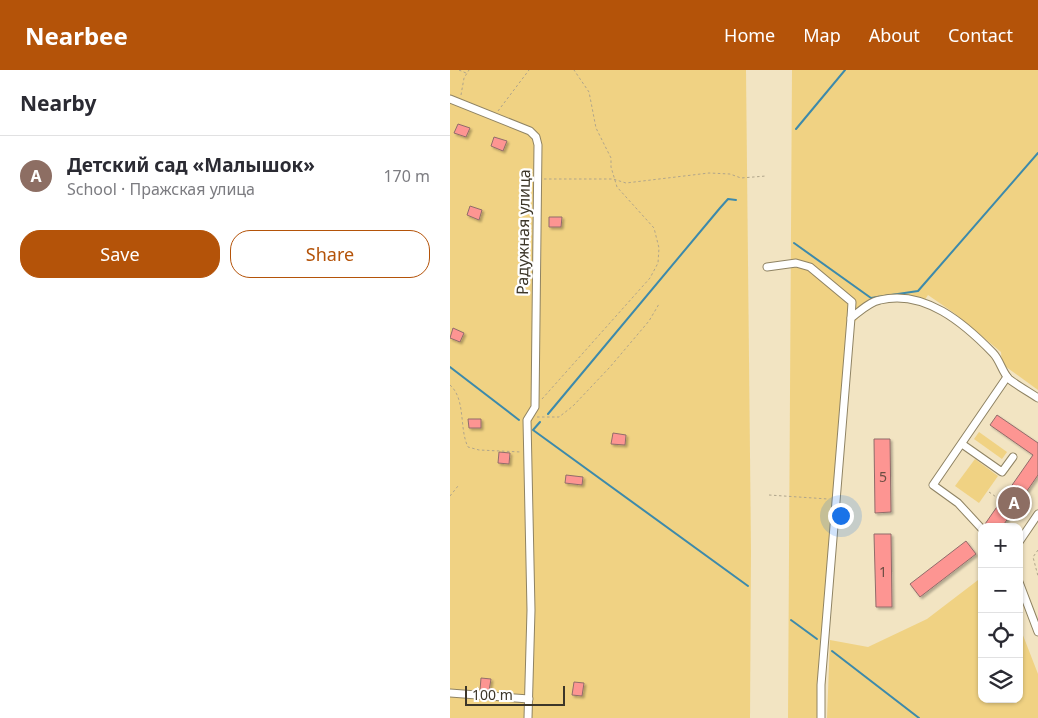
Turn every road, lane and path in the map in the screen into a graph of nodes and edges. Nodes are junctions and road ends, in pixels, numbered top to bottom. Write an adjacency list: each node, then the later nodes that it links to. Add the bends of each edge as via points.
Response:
1 (459, 70): 5 (path)
2 (469, 70): 5 (path)
3 (529, 70): 8 (path)
4 (574, 70): 11 (path, via 588,92 596,128 612,158)
5 (467, 73): 7 (path)
6 (450, 99): 7 (street, Радужная улица)
7 (459, 102): 8 (street, Радужная улица)
8 (493, 116): 10 (street, Радужная улица, via 530,131 536,137)
9 (766, 176): 11 (path, via 741,178 709,173 626,182)
10 (538, 178): 11 (path); 18 (street, Радужная улица)
11 (614, 179): 18 (path, via 617,187 654,228 659,248 658,263 650,278)
12 (766, 267): 14 (street, via 810,266 852,302)
13 (659, 304): 19 (path, via 610,367 573,406 559,417 540,416)
14 (850, 318): 15 (street, via 878,300 898,297 927,302 994,355); 27 (street)
15 (1007, 377): 17 (street); 20 (street)
16 (450, 385): 21 (path, via 460,405 468,446 479,450)
17 (1038, 398)
18 (535, 407): 19 (street)
19 (527, 420): 21 (street)
20 (962, 444): 22 (street, via 1002,472); 30 (street, via 933,485 958,503)
21 (528, 452): 37 (street)
22 (1013, 457)
23 (458, 486): 26 (path)
24 (989, 492): 28 (path)
25 (769, 495): 27 (path)
26 (450, 496)
27 (836, 499): 39 (street)
28 (999, 499)
29 (1038, 514): 31 (street)
30 (978, 525)
31 (1023, 536)
32 (1038, 550): 33 (path, via 1033,557)
33 (1038, 576)
34 (1023, 593): 35 (street)
35 (1038, 632)
36 (450, 693): 37 (street)
37 (529, 699): 38 (street)
38 (528, 718)
39 (821, 718)

